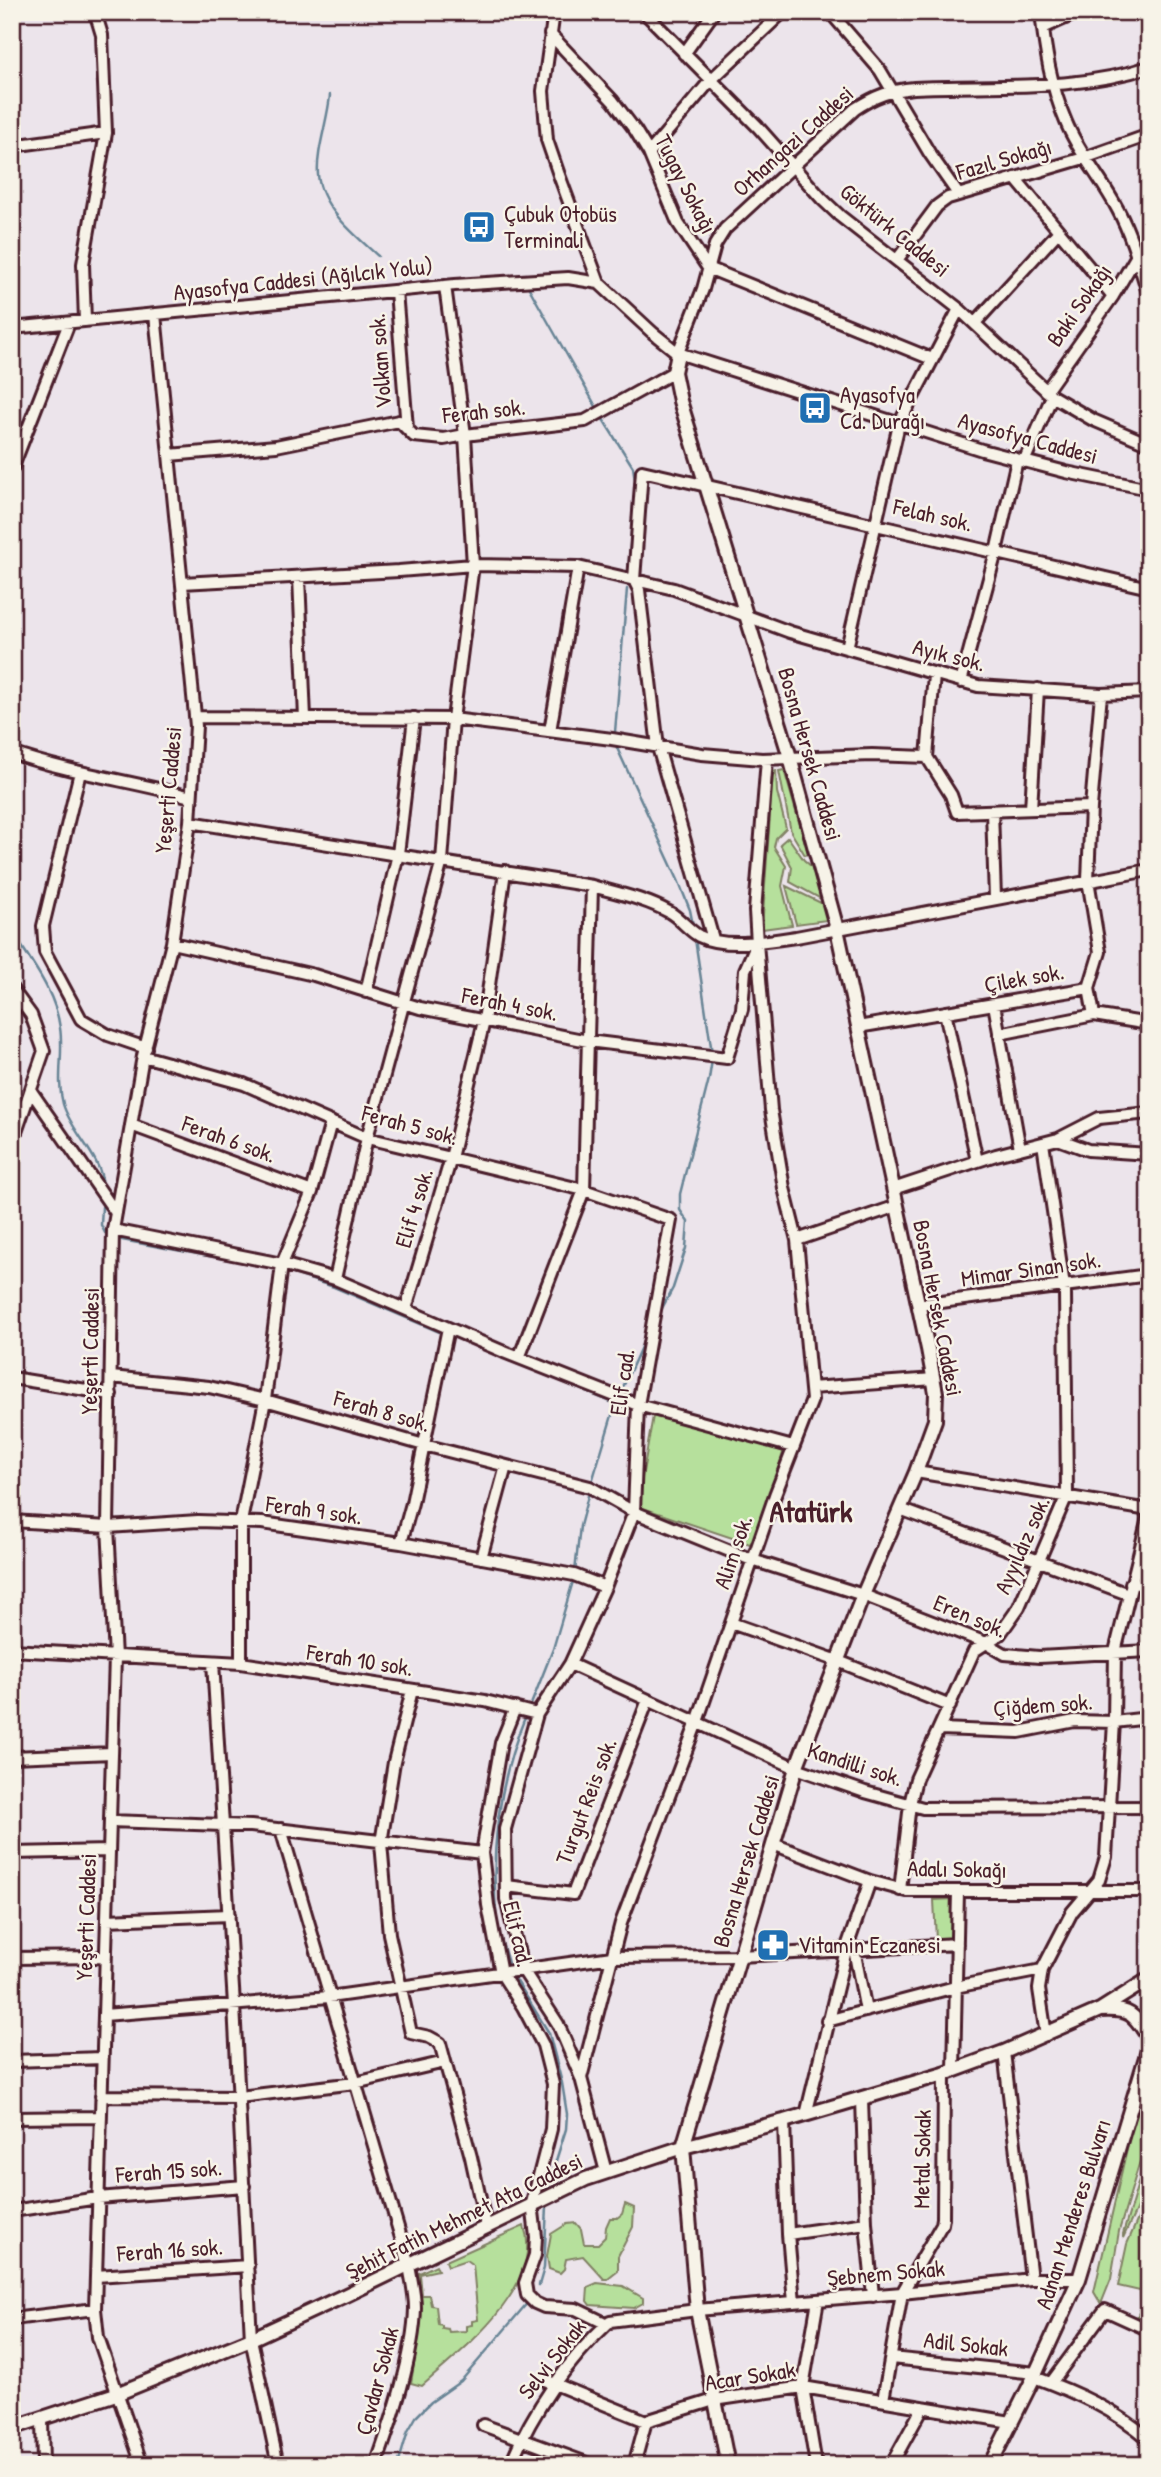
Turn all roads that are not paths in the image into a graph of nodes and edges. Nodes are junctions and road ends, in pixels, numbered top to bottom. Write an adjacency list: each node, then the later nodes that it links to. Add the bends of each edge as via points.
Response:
1 (95, 12): 17 (street, via 102,35)
2 (554, 12): 11 (street)
3 (644, 12): 9 (street, Göktürk Caddesi)
4 (714, 12): 12 (street)
5 (783, 12): 14 (street)
6 (1041, 12): 10 (street)
7 (1079, 12): 10 (street)
8 (837, 14): 16 (street)
9 (655, 17): 12 (street, Göktürk Caddesi)
10 (1043, 28): 15 (street)
11 (550, 34): 20 (street, Tugay Sokağı, via 625,116); 30 (street, via 543,90 547,140)
12 (684, 54): 14 (street, Göktürk Caddesi)
13 (1149, 67): 15 (street, Orhangazi Caddesi, via 1109,78)
14 (711, 80): 20 (street); 22 (street, Göktürk Caddesi)
15 (1052, 85): 16 (street, Orhangazi Caddesi); 21 (street)
16 (894, 90): 22 (street, Orhangazi Caddesi, via 855,109); 24 (street)
17 (106, 133): 19 (street); 37 (street, via 83,264)
18 (1149, 135): 21 (street, Fazıl Sokağı)
19 (12, 146)
20 (649, 153): 29 (street, Tugay Sokağı, via 678,223)
21 (1084, 158): 23 (street, Fazıl Sokağı); 27 (street, via 1117,209)
22 (793, 167): 28 (street, Göktürk Caddesi, via 831,208); 29 (street, Orhangazi Caddesi, via 725,229)
23 (1015, 178): 24 (street, Fazıl Sokağı); 25 (street)
24 (958, 194): 28 (street, Fazıl Sokağı, via 937,206)
25 (1059, 231): 33 (street); 39 (street)
26 (1149, 246): 27 (street, Baki Sokağı)
27 (1136, 257): 33 (street, Baki Sokağı); 34 (street)
28 (897, 260): 35 (street, Göktürk Caddesi)
29 (708, 268): 41 (street, Orhangazi Caddesi); 42 (street, Tugay Sokağı)
30 (599, 283): 31 (street, Ayasofya Caddesi (Ağılcık Yolu), via 568,278); 41 (street, Ayasofya Caddesi)
31 (445, 286): 32 (street, Ayasofya Caddesi (Ağılcık Yolu)); 47 (street)
32 (396, 291): 36 (street, Ayasofya Caddesi (Ağılcık Yolu)); 46 (street, Volkan sok.)
33 (1113, 296): 44 (street, Baki Sokağı)
34 (1149, 296)
35 (958, 309): 39 (street, Göktürk Caddesi); 42 (street)
36 (155, 314): 37 (street, Ayasofya Caddesi (Ağılcık Yolu)); 49 (street, Yeşerti Caddesi)
37 (85, 321): 38 (street, Ayasofya Caddesi (Ağılcık Yolu))
38 (69, 323): 40 (street, Ayasofya Caddesi (Ağılcık Yolu)); 51 (street)
39 (975, 323): 44 (street, Göktürk Caddesi)
40 (12, 328)
41 (678, 353): 43 (main road, Bosna Hersek Caddesi); 45 (street, Ayasofya Caddesi)
42 (932, 359): 45 (street)
43 (674, 372): 47 (street, Ferah sok., via 585,421); 52 (main road, Bosna Hersek Caddesi)
44 (1049, 394): 48 (street, Göktürk Caddesi, via 1093,420); 50 (street, Baki Sokağı)
45 (899, 424): 50 (street, Ayasofya Caddesi); 54 (street)
46 (407, 428): 47 (street, Ferah sok., via 414,436 444,439); 49 (street, Ferah sok., via 399,421 276,446)
47 (465, 435): 56 (street)
48 (1149, 444)
49 (169, 455): 60 (street, Yeşerti Caddesi)
50 (1021, 461): 53 (street, Ayasofya Caddesi); 55 (street, Baki Sokağı)
51 (12, 469)
52 (707, 485): 54 (street, Felah sok.); 59 (street, Felah sok., via 642,471); 62 (main road, Bosna Hersek Caddesi)
53 (1149, 489)
54 (877, 524): 55 (street, Felah sok.); 63 (street)
55 (996, 552): 61 (street, Felah sok.); 65 (street, Baki Sokağı)
56 (473, 565): 57 (street, Ayık sok.); 58 (street, Ayık sok.); 72 (street)
57 (578, 568): 59 (street, Ayık sok.); 73 (street)
58 (299, 577): 60 (street, Ayık sok.); 70 (street)
59 (634, 580): 62 (street, Ayık sok.); 74 (street)
60 (182, 583): 69 (street, Yeşerti Caddesi)
61 (1149, 588)
62 (747, 615): 63 (street, Ayık sok.); 78 (main road, Bosna Hersek Caddesi)
63 (847, 648): 64 (street, Ayık sok.)
64 (934, 675): 65 (street, Ayık sok.); 76 (street)
65 (961, 682): 66 (street, Ayık sok.)
66 (1038, 689): 68 (street, Ayık sok.); 82 (street)
67 (1149, 692): 68 (street, Ayık sok.)
68 (1101, 694): 81 (street, Çilek sok.)
69 (195, 717): 70 (street); 80 (street, Yeşerti Caddesi)
70 (305, 718): 71 (street)
71 (414, 719): 72 (street); 85 (street)
72 (453, 719): 73 (street); 86 (street)
73 (550, 731): 74 (street)
74 (659, 747): 77 (street); 93 (street)
75 (12, 753): 79 (street)
76 (927, 757): 78 (street); 83 (street, via 957,812)
77 (767, 759): 78 (street); 95 (street, Alim sok., via 755,911)
78 (790, 759): 92 (main road, Bosna Hersek Caddesi)
79 (80, 772): 80 (street); 108 (street, Ferah 5 sok., via 43,926 45,952 81,1019)
80 (191, 797): 84 (street, Yeşerti Caddesi)
81 (1091, 807): 82 (street); 89 (street, Çilek sok.)
82 (1031, 809): 83 (street)
83 (992, 811): 91 (street)
84 (190, 822): 85 (street); 94 (street, Yeşerti Caddesi)
85 (398, 854): 86 (street); 98 (street)
86 (442, 861): 88 (street); 99 (street)
87 (1149, 870): 89 (street)
88 (505, 871): 90 (street); 103 (street, Elif 4 sok.)
89 (1088, 880): 91 (street); 96 (street, Çilek sok., via 1100,952)
90 (592, 886): 93 (street, via 670,912 700,936); 107 (street)
91 (995, 898): 92 (street)
92 (837, 929): 95 (street); 105 (main road, Bosna Hersek Caddesi)
93 (713, 939): 95 (street)
94 (172, 943): 98 (street, Ferah 4 sok., via 314,975); 108 (street, Yeşerti Caddesi)
95 (757, 943): 107 (street, Ferah 4 sok., via 745,970 742,1009 727,1059); 128 (street, Alim sok., via 771,1110)
96 (1089, 988): 100 (street, Çilek sok.); 102 (street)
97 (12, 989): 109 (street, via 31,1015 44,1051)
98 (366, 992): 99 (street, Ferah 4 sok.)
99 (404, 1003): 103 (street, Ferah 4 sok.); 113 (street)
100 (994, 1004): 101 (street, Çilek sok.); 106 (street)
101 (945, 1012): 105 (street, Çilek sok.); 120 (street)
102 (1094, 1015): 104 (street); 106 (street)
103 (484, 1021): 107 (street, Ferah 4 sok.); 119 (street, Elif 4 sok.)
104 (1149, 1024)
105 (858, 1027): 121 (main road, Bosna Hersek Caddesi)
106 (999, 1034): 117 (street)
107 (588, 1041): 122 (street)
108 (144, 1052): 111 (street, Ferah 5 sok., via 244,1084); 112 (street, Yeşerti Caddesi)
109 (31, 1091): 116 (street); 125 (street)
110 (1149, 1114): 114 (street, via 1099,1118)
111 (331, 1122): 113 (street, Ferah 5 sok.); 123 (street)
112 (131, 1125): 123 (street, Ferah 6 sok.); 125 (street, Yeşerti Caddesi)
113 (368, 1138): 119 (street, Ferah 5 sok.); 131 (street)
114 (1058, 1139): 115 (street); 118 (street, via 1088,1150)
115 (1043, 1143): 117 (street); 132 (street, Ayyıldız sok.)
116 (12, 1144)
117 (1020, 1149): 120 (street)
118 (1149, 1154)
119 (450, 1158): 122 (street, Ferah 5 sok.); 134 (street, Elif 4 sok.)
120 (977, 1161): 121 (street)
121 (893, 1189): 124 (main road, Bosna Hersek Caddesi)
122 (584, 1190): 126 (street, Ferah 5 sok.); 136 (street)
123 (313, 1192): 129 (street)
124 (897, 1206): 128 (street); 133 (main road, Bosna Hersek Caddesi)
125 (116, 1213): 127 (street, Yeşerti Caddesi)
126 (671, 1220): 143 (street, Elif cad.)
127 (113, 1230): 129 (street); 137 (street, Yeşerti Caddesi)
128 (797, 1240): 140 (street, Alim sok.)
129 (282, 1264): 131 (street); 142 (street)
130 (1149, 1275): 132 (street, Mimar Sinan sok.)
131 (335, 1279): 134 (street)
132 (1064, 1286): 133 (street, Mimar Sinan sok.); 148 (street, Ayyıldız sok.)
133 (918, 1305): 139 (main road, Bosna Hersek Caddesi)
134 (406, 1309): 135 (street)
135 (448, 1328): 136 (street); 144 (street)
136 (519, 1357): 143 (street)
137 (111, 1377): 141 (street, Yeşerti Caddesi); 142 (street, Ferah 8 sok., via 209,1387)
138 (12, 1378): 141 (street)
139 (934, 1379): 140 (street); 147 (main road, Bosna Hersek Caddesi, via 935,1420)
140 (811, 1388): 145 (street, Alim sok., via 812,1400)
141 (111, 1394): 154 (street, Yeşerti Caddesi)
142 (265, 1400): 144 (street, Ferah 8 sok.); 153 (street)
143 (638, 1405): 145 (street); 150 (street, Elif cad.)
144 (424, 1445): 146 (street, Ferah 8 sok.); 155 (street)
145 (793, 1447): 157 (street, Alim sok.)
146 (506, 1466): 150 (street, Ferah 8 sok., via 590,1488); 156 (street)
147 (916, 1472): 148 (street); 149 (main road, Bosna Hersek Caddesi)
148 (1067, 1495): 151 (street); 158 (street, Ayyıldız sok.)
149 (900, 1509): 158 (street); 162 (main road, Bosna Hersek Caddesi)
150 (634, 1512): 157 (street, Ferah 8 sok.); 160 (street, Elif cad.)
151 (1149, 1512): 161 (street)
152 (12, 1521): 154 (street, Ferah 9 sok.)
153 (241, 1522): 154 (street, Ferah 9 sok.); 155 (street, Ferah 9 sok.); 171 (street)
154 (107, 1527): 168 (street, Yeşerti Caddesi)
155 (401, 1543): 156 (street, Ferah 9 sok.)
156 (481, 1558): 160 (street, Ferah 9 sok., via 574,1575)
157 (752, 1560): 162 (street, Eren sok.); 163 (street, Alim sok.)
158 (1039, 1561): 161 (street); 164 (street, Ayyıldız sok., via 1019,1606 1000,1634)
159 (1149, 1584): 161 (street)
160 (606, 1587): 172 (street, Elif cad.)
161 (1129, 1589): 167 (street)
162 (863, 1595): 164 (street, Eren sok.); 169 (main road, Bosna Hersek Caddesi)
163 (731, 1623): 169 (street); 179 (street, Alim sok.)
164 (986, 1643): 167 (street, Eren sok., via 1005,1654 1039,1657); 175 (street, Ayyıldız sok., via 974,1651)
165 (12, 1650): 168 (street, Ferah 10 sok.)
166 (1149, 1651): 167 (street, Eren sok.)
167 (1115, 1652): 180 (street)
168 (115, 1657): 170 (street, Ferah 10 sok.); 182 (street, Yeşerti Caddesi)
169 (838, 1661): 175 (street); 184 (main road, Bosna Hersek Caddesi)
170 (213, 1662): 171 (street, Ferah 10 sok.); 189 (street)
171 (241, 1663): 173 (street, Ferah 10 sok.)
172 (570, 1664): 174 (street, Kandilli sok.); 177 (street)
173 (412, 1689): 176 (street, Ferah 10 sok.); 191 (street)
174 (648, 1700): 179 (street, Kandilli sok.); 197 (street, Turgut Reis sok., via 573,1894)
175 (950, 1706): 181 (street, Ayyıldız sok.)
176 (515, 1708): 177 (street, Ferah 10 sok.); 195 (street, Elif cad., via 501,1743)
177 (537, 1714): 197 (street, Elif cad., via 505,1829)
178 (1149, 1718): 180 (street, Çiğdem sok.)
179 (697, 1722): 184 (street, Kandilli sok.); 206 (street, Alim sok.)
180 (1115, 1722): 181 (street, Çiğdem sok., via 1075,1721 1019,1732); 186 (street)
181 (940, 1729): 185 (street, Ayyıldız sok., via 915,1779)
182 (112, 1753): 183 (street); 188 (street, Yeşerti Caddesi)
183 (12, 1757)
184 (796, 1768): 185 (street, Kandilli sok.); 192 (main road, Bosna Hersek Caddesi)
185 (910, 1804): 186 (street, Kandilli sok., via 923,1808); 198 (street, Ayyıldız sok.)
186 (1110, 1807): 187 (street, Kandilli sok.); 199 (street, via 1103,1871)
187 (1149, 1807)
188 (110, 1821): 189 (street); 193 (street, Yeşerti Caddesi)
189 (223, 1825): 190 (street); 202 (street)
190 (281, 1829): 191 (street); 216 (street, Çavdar Sokak)
191 (381, 1841): 195 (street); 214 (street, via 389,1934)
192 (773, 1844): 196 (street, Adalı Sokağı); 207 (main road, Bosna Hersek Caddesi)
193 (109, 1851): 194 (street); 203 (street, Yeşerti Caddesi)
194 (12, 1853)
195 (482, 1853): 212 (street, Elif cad.)
196 (870, 1881): 198 (street, Adalı Sokağı); 205 (street)
197 (506, 1886): 210 (street, Elif cad.)
198 (900, 1890): 201 (street, Adalı Sokağı)
199 (1090, 1890): 200 (street, Adalı Sokağı); 201 (street, Adalı Sokağı); 211 (street, via 1065,1923)
200 (1149, 1891)
201 (958, 1892): 204 (street, Metal Sokak)
202 (229, 1915): 203 (street); 217 (street)
203 (107, 1920): 208 (street, Yeşerti Caddesi)
204 (957, 1944): 205 (street); 215 (street, Metal Sokak)
205 (850, 1950): 207 (street); 219 (street); 221 (street)
206 (612, 1956): 207 (street); 210 (street); 230 (street, Alim sok.)
207 (739, 1956): 239 (main road, Bosna Hersek Caddesi)
208 (105, 1957): 209 (street); 220 (street, Yeşerti Caddesi)
209 (12, 1958)
210 (523, 1970): 212 (street); 230 (street, Elif cad., via 558,2024)
211 (1042, 1970): 215 (street); 222 (street, via 1039,1989)
212 (501, 1973): 214 (street); 243 (street, Elif cad., via 543,2045 553,2084 551,2129)
213 (1149, 1979): 218 (main road, Şehit Fatih Mehmet Ata Caddesi)
214 (401, 1987): 216 (street); 228 (street, via 411,2033 440,2043)
215 (955, 1987): 219 (street); 229 (street, Metal Sokak)
216 (329, 1997): 217 (street); 231 (street, Çavdar Sokak)
217 (234, 2005): 220 (street); 233 (street)
218 (1100, 2010): 222 (main road, Şehit Fatih Mehmet Ata Caddesi); 223 (main road, via 1124,2010 1135,2016)
219 (866, 2011): 221 (street)
220 (104, 2015): 226 (street, Yeşerti Caddesi)
221 (827, 2021): 235 (street)
222 (1046, 2035): 225 (main road, Şehit Fatih Mehmet Ata Caddesi)
223 (1149, 2038)
224 (1149, 2047): 251 (main road, Adnan Menderes Bulvarı)
225 (1004, 2052): 229 (main road, Şehit Fatih Mehmet Ata Caddesi); 252 (street)
226 (102, 2058): 227 (street); 232 (street, Yeşerti Caddesi)
227 (12, 2061)
228 (445, 2062): 231 (street); 246 (street)
229 (949, 2072): 234 (main road, Şehit Fatih Mehmet Ata Caddesi); 253 (street, Metal Sokak, via 942,2224)
230 (581, 2078): 240 (street, Elif cad.)
231 (355, 2082): 233 (street); 248 (street, Çavdar Sokak)
232 (101, 2096): 233 (street); 236 (street, Yeşerti Caddesi)
233 (239, 2097): 241 (street)
234 (862, 2099): 235 (main road, Şehit Fatih Mehmet Ata Caddesi); 245 (street)
235 (806, 2115): 238 (main road, Şehit Fatih Mehmet Ata Caddesi)
236 (101, 2117): 237 (street); 242 (street, Yeşerti Caddesi)
237 (12, 2118)
238 (784, 2122): 239 (main road, Şehit Fatih Mehmet Ata Caddesi); 247 (street)
239 (683, 2147): 240 (main road, Şehit Fatih Mehmet Ata Caddesi); 258 (main road, Bosna Hersek Caddesi)
240 (606, 2172): 243 (main road, Şehit Fatih Mehmet Ata Caddesi)
241 (244, 2186): 242 (street, Ferah 15 sok.); 249 (street)
242 (98, 2198): 244 (street, Ferah 15 sok.); 250 (street, Yeşerti Caddesi)
243 (532, 2203): 246 (main road, Şehit Fatih Mehmet Ata Caddesi); 260 (street, via 536,2237 525,2284 527,2295 535,2303 576,2309)
244 (12, 2211)
245 (866, 2223): 247 (street); 254 (street)
246 (486, 2226): 248 (main road, Şehit Fatih Mehmet Ata Caddesi)
247 (788, 2234): 256 (street)
248 (409, 2265): 262 (main road, Şehit Fatih Mehmet Ata Caddesi); 282 (street, Çavdar Sokak, via 415,2304 412,2338)
249 (248, 2266): 250 (street, Ferah 16 sok.); 262 (street)
250 (96, 2276): 257 (street, Yeşerti Caddesi)
251 (1079, 2278): 252 (street, Şebnem Sokak); 264 (main road, Adnan Menderes Bulvarı)
252 (1031, 2279): 253 (street, Şebnem Sokak)
253 (902, 2293): 254 (street, Şebnem Sokak); 263 (street, Metal Sokak)
254 (873, 2295): 255 (street, Şebnem Sokak)
255 (818, 2300): 256 (street, Şebnem Sokak); 267 (street)
256 (794, 2302): 258 (street, Şebnem Sokak)
257 (94, 2309): 259 (street); 268 (street, Yeşerti Caddesi, via 98,2337)
258 (697, 2311): 260 (street, Selvi Sokak, via 620,2318); 269 (main road, Bosna Hersek Caddesi)
259 (12, 2319)
260 (607, 2324): 265 (street, Selvi Sokak)
261 (1149, 2330): 266 (street, via 1105,2310)
262 (251, 2339): 268 (main road, Şehit Fatih Mehmet Ata Caddesi); 281 (street)
263 (891, 2358): 264 (street, Adil Sokak); 270 (street, Metal Sokak)
264 (1035, 2375): 266 (street, Adil Sokak); 274 (main road, Adnan Menderes Bulvarı)
265 (550, 2382): 273 (street); 278 (street, Selvi Sokak)
266 (1051, 2383): 277 (street, Adil Sokak)
267 (803, 2387): 269 (street, Acar Sokak); 270 (street, Acar Sokak); 287 (street)
268 (119, 2393): 272 (main road, Şehit Fatih Mehmet Ata Caddesi); 280 (street, Yeşerti Caddesi)
269 (714, 2400): 273 (street, Acar Sokak); 286 (main road, Bosna Hersek Caddesi)
270 (883, 2400): 271 (street, Acar Sokak)
271 (923, 2407): 274 (street, Acar Sokak); 288 (street)
272 (42, 2419): 276 (main road, Şehit Fatih Mehmet Ata Caddesi); 279 (street)
273 (646, 2421): 285 (street)
274 (1011, 2422): 289 (main road, Adnan Menderes Bulvarı)
275 (484, 2425): 278 (street)
276 (12, 2428)
277 (1149, 2434)
278 (521, 2439): 283 (street, Selvi Sokak); 284 (street)
279 (43, 2465)
280 (142, 2465)
281 (278, 2465)
282 (376, 2465)
283 (510, 2465)
284 (592, 2465)
285 (634, 2465)
286 (728, 2465)
287 (816, 2465)
288 (891, 2465)
289 (990, 2465)

